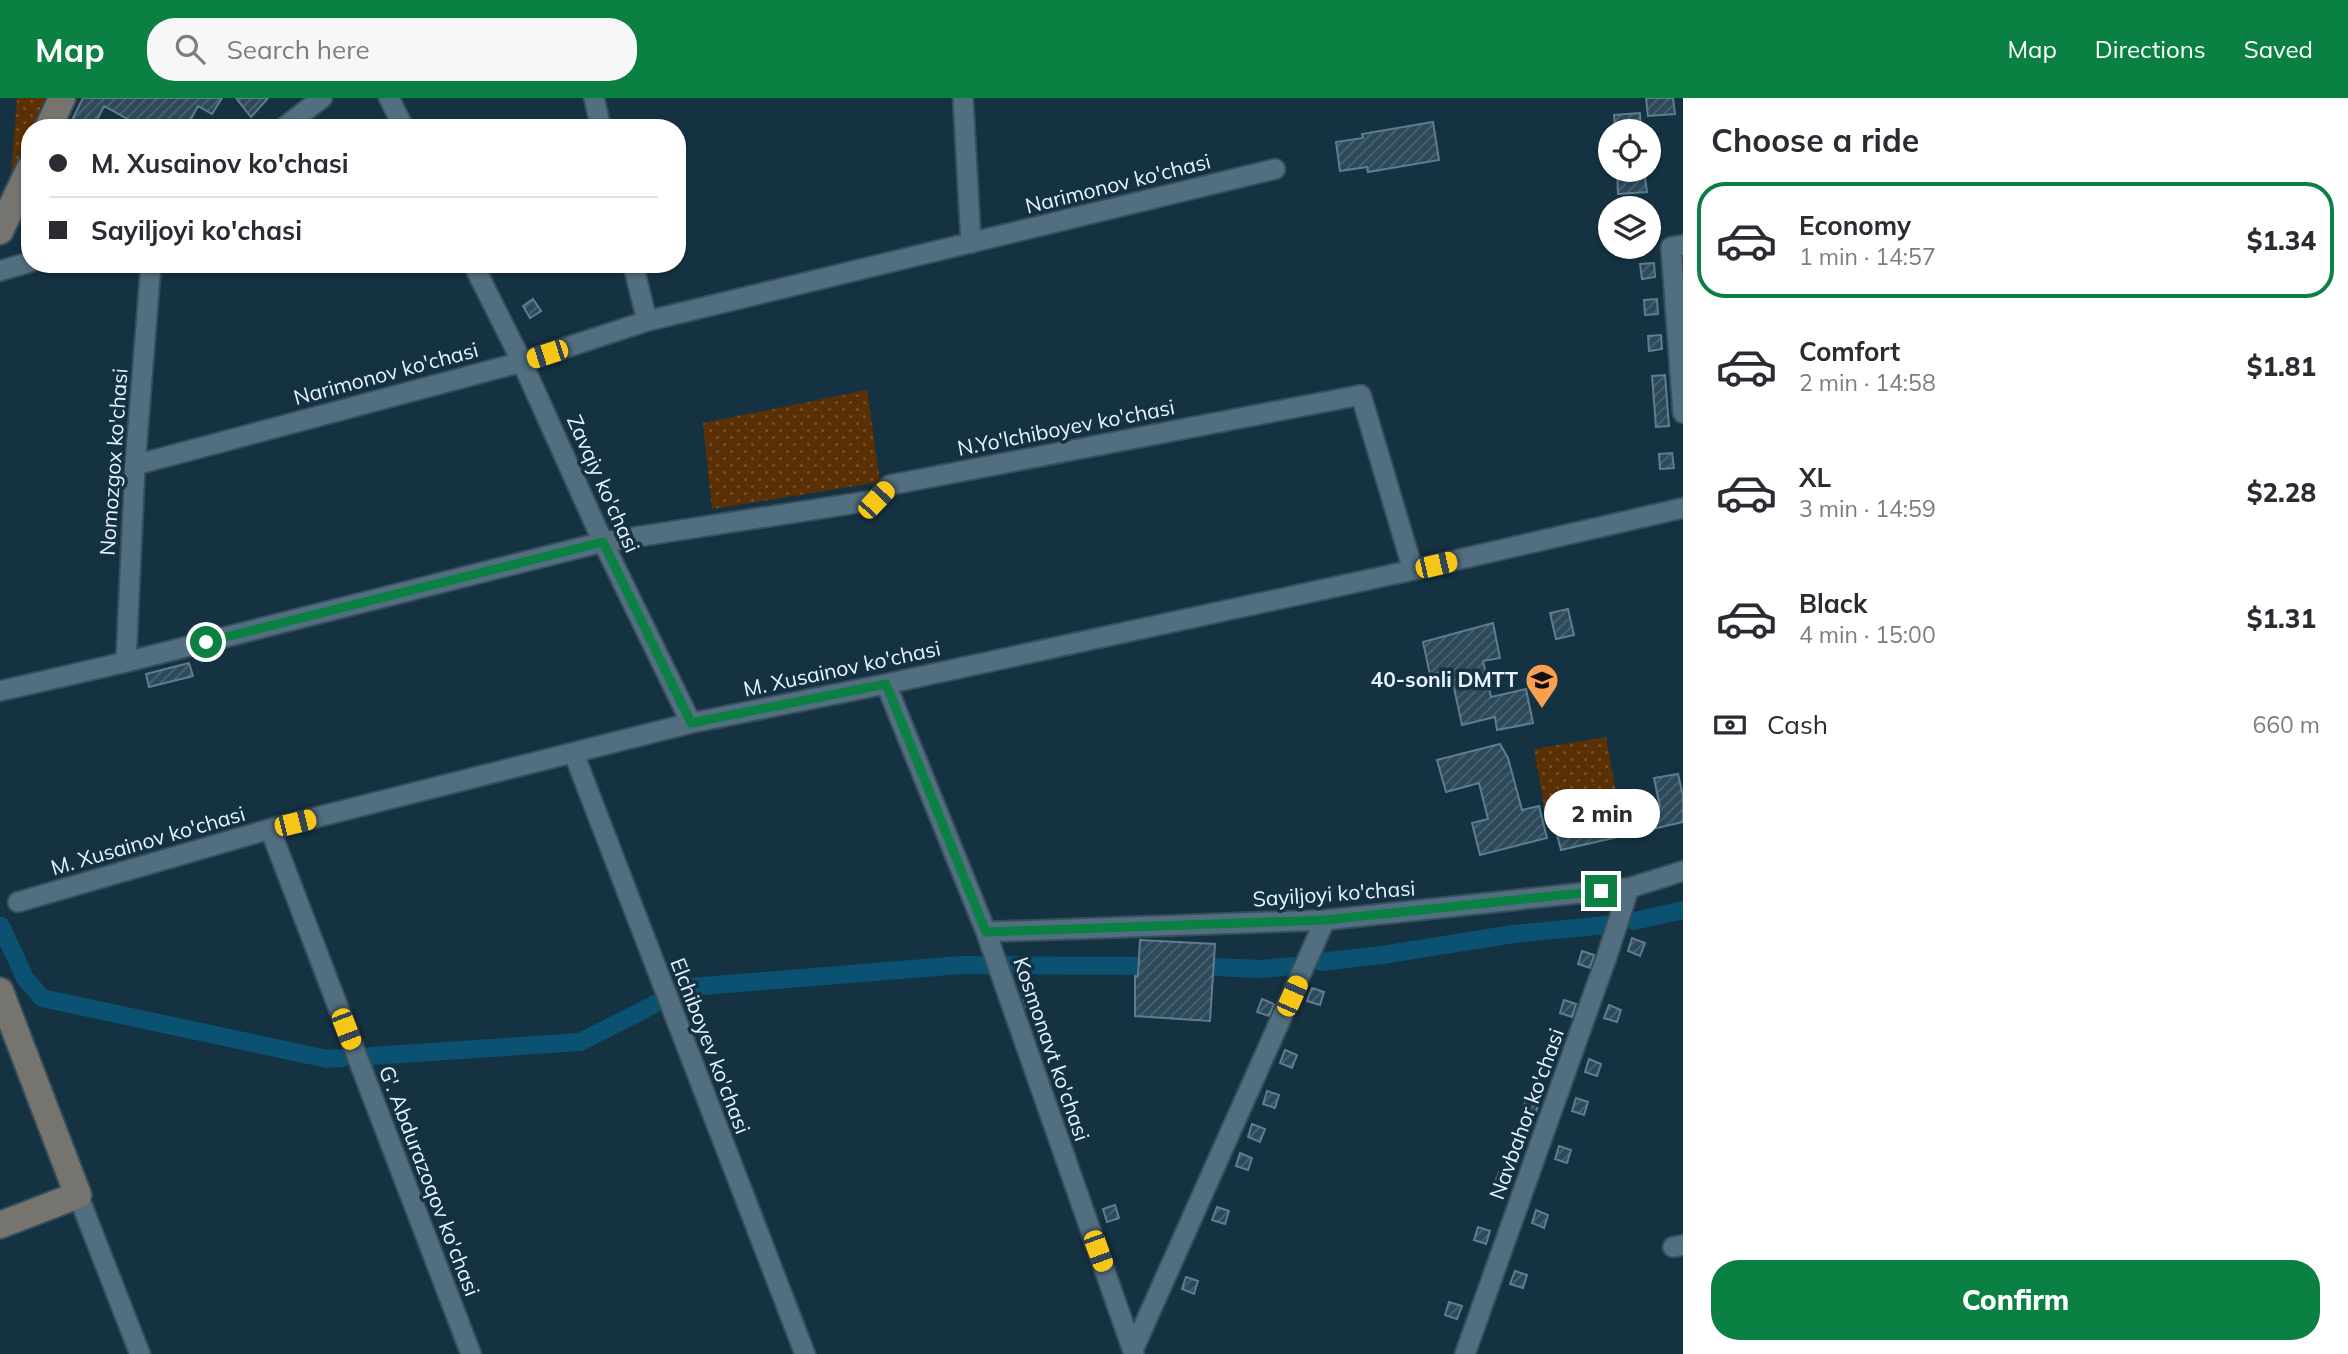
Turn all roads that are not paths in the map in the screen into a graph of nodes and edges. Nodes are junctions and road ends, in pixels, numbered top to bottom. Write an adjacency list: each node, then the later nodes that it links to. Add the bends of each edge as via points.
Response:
1 (62, 98): 6 (main road)
2 (322, 98): 7 (street)
3 (389, 98): 8 (street)
4 (594, 98): 9 (street)
5 (962, 98): 13 (street)
6 (52, 119)
7 (295, 119)
8 (400, 119)
9 (599, 119)
10 (1275, 169): 13 (street, Narimonov ko'chasi)
11 (21, 187): 12 (main road)
12 (0, 231)
13 (971, 243): 20 (street, Narimonov ko'chasi)
14 (1683, 245): 22 (street, via 1671,247)
15 (21, 265): 16 (street)
16 (0, 271)
17 (150, 273): 23 (street, Nomozgox ko'chasi)
18 (478, 273): 21 (street, Zavqiy ko'chasi)
19 (635, 273): 20 (street)
20 (647, 320): 21 (street, Narimonov ko'chasi)
21 (522, 362): 23 (street, Narimonov ko'chasi); 25 (street, Zavqiy ko'chasi)
22 (1683, 413)
23 (135, 465): 27 (street, Nomozgox ko'chasi)
24 (1683, 508): 26 (street, M. Xusainov ko'chasi)
25 (603, 542): 26 (street, N.Yo'lchiboyev ko'chasi, via 876,500 890,485 1361,395); 27 (street); 30 (street, Zavqiy ko'chasi)
26 (1413, 570): 28 (street, M. Xusainov ko'chasi)
27 (126, 662): 29 (street)
28 (886, 684): 30 (street, M. Xusainov ko'chasi); 37 (street, Kosmonavt ko'chasi)
29 (0, 691)
30 (691, 723): 31 (street, M. Xusainov ko'chasi)
31 (573, 754): 32 (street, M. Xusainov ko'chasi); 44 (street, Elchiboyev ko'chasi)
32 (270, 829): 35 (street, M. Xusainov ko'chasi); 43 (street, G'. Abdurazoqov ko'chasi)
33 (1683, 871): 34 (street, Sayiljoyi ko'chasi)
34 (1629, 888): 36 (street, Sayiljoyi ko'chasi); 45 (street, Navbahor ko'chasi)
35 (18, 902)
36 (1325, 920): 37 (street, Sayiljoyi ko'chasi); 41 (street)
37 (986, 933): 41 (street, Kosmonavt ko'chasi)
38 (0, 991): 39 (main road)
39 (78, 1195): 40 (main road); 42 (street)
40 (0, 1225)
41 (1134, 1352)
42 (139, 1354)
43 (471, 1354)
44 (805, 1354)
45 (1465, 1354)

